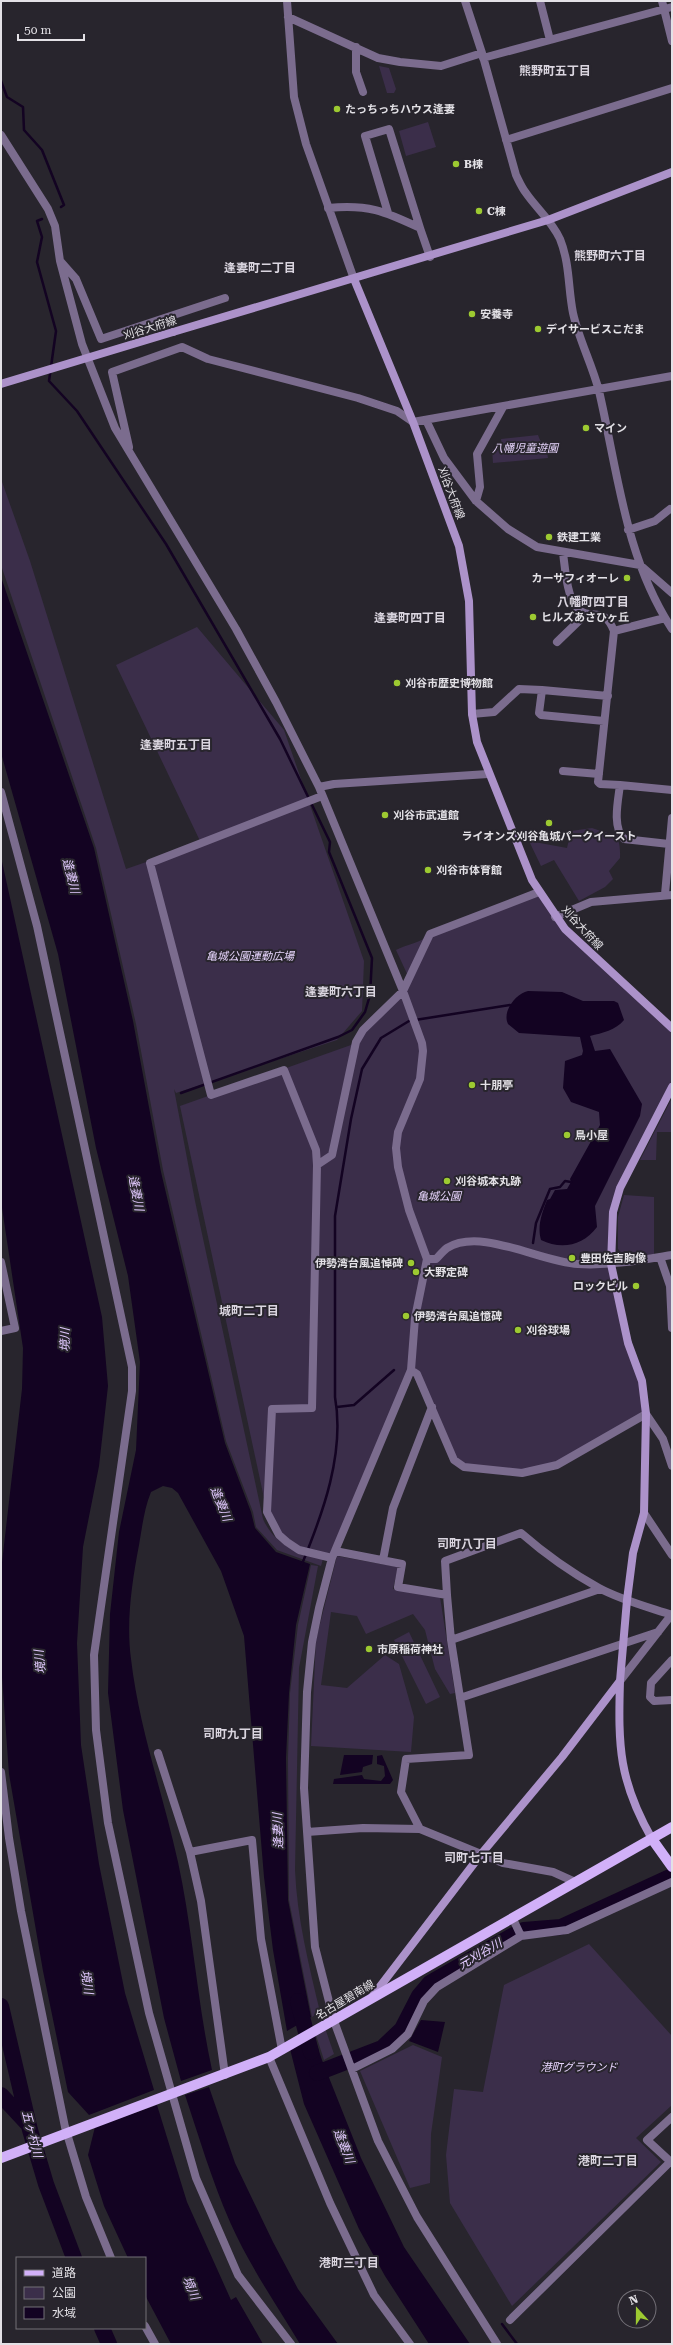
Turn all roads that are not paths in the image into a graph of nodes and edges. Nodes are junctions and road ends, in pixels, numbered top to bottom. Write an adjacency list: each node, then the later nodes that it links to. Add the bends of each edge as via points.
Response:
1 (287, 1): 5 (street)
2 (465, 1): 9 (street)
3 (540, 1): 6 (street)
4 (666, 6): 6 (street); 7 (street)
5 (288, 17): 8 (street); 15 (street, via 294,97 306,144)
6 (550, 40): 9 (street)
7 (672, 40)
8 (356, 47): 9 (street, via 378,58 442,66); 11 (street, via 356,72)
9 (483, 55): 13 (street)
10 (672, 88): 13 (street)
11 (363, 92)
12 (1, 135): 20 (street, via 56,226)
13 (506, 140): 17 (street, via 516,174 525,193)
14 (672, 172): 17 (street)
15 (328, 208): 16 (street, via 352,205); 21 (street)
16 (388, 213): 18 (street); 18 (street, via 365,136 389,129)
17 (548, 220): 19 (street); 25 (street, via 560,239 568,264 573,312 579,337)
18 (420, 228): 19 (street)
19 (430, 257): 21 (street)
20 (60, 261): 22 (street, via 76,280 101,339); 29 (street, via 91,370 115,428)
21 (354, 279): 24 (street, 刈谷大府線, bridge); 28 (street, 刈谷大府線)
22 (225, 298)
23 (672, 376): 25 (street)
24 (1, 384)
25 (598, 389): 26 (street); 32 (street)
26 (503, 407): 27 (street); 30 (street, via 477,454 480,487)
27 (426, 420): 28 (street); 30 (street, via 444,458)
28 (413, 422): 29 (street, via 397,411 358,398 208,360 182,347 112,372); 43 (street, 刈谷大府線, via 459,546 468,601)
29 (131, 454): 49 (street, via 143,479 236,629)
30 (476, 501): 33 (street, via 496,520 537,547)
31 (670, 509): 32 (street, via 655,520)
32 (628, 530): 34 (street)
33 (563, 553): 34 (street); 36 (street, via 569,590 576,608)
34 (640, 565): 35 (street); 37 (street, via 647,585)
35 (672, 593)
36 (586, 614): 39 (street, via 600,614 610,620); 40 (street)
37 (665, 618): 38 (street); 39 (street)
38 (672, 629)
39 (614, 631): 42 (street)
40 (557, 642)
41 (542, 690): 42 (street); 43 (street, via 519,689 494,712); 44 (street, via 539,713 541,715)
42 (608, 696): 44 (street)
43 (472, 714): 46 (street, 刈谷大府線, via 477,742)
44 (604, 721): 47 (street)
45 (563, 771): 47 (street)
46 (488, 774): 49 (street); 55 (street, 刈谷大府線)
47 (599, 774): 48 (street, via 600,784)
48 (620, 786): 50 (street); 54 (street, via 617,817 620,836 624,839)
49 (319, 787): 52 (street)
50 (672, 790)
51 (1, 792): 108 (street, via 37,926 132,1367 132,1392 94,1655 96,1730 110,1831 149,2013)
52 (322, 796): 58 (street); 61 (street, via 150,863 211,1095 284,1070 316,1150)
53 (672, 818): 54 (street)
54 (669, 844): 56 (street)
55 (539, 892): 57 (street, 刈谷大府線); 58 (street, via 430,934)
56 (668, 895): 57 (street, via 590,902)
57 (555, 917): 59 (street, 刈谷大府線, via 595,958)
58 (403, 991): 61 (street, via 363,1030 356,1042 332,1154); 64 (street, via 423,1051 420,1079 398,1132 396,1148 409,1210)
59 (672, 1028)
60 (672, 1087): 66 (street, via 620,1188 613,1212)
61 (317, 1165): 75 (street, via 312,1408 272,1409 267,1512 279,1535 299,1550)
62 (672, 1255): 63 (street)
63 (660, 1257): 66 (street); 67 (street)
64 (427, 1259): 66 (street, via 436,1259 447,1248 478,1241 496,1242 561,1263); 70 (street, via 415,1318)
65 (1, 1262): 69 (street, via 14,1328)
66 (611, 1264): 72 (street, via 628,1343 642,1381)
67 (671, 1286): 68 (street)
68 (672, 1328)
69 (1, 1331)
70 (411, 1370): 71 (street, via 417,1374); 75 (street)
71 (432, 1407): 72 (street, via 454,1460 464,1467 522,1473 556,1465); 77 (street, via 393,1508)
72 (646, 1414): 73 (street, via 663,1439); 74 (street)
73 (672, 1466)
74 (644, 1513): 76 (street); 80 (street, via 633,1553)
75 (333, 1554): 77 (street); 93 (street, via 312,1642 306,1692 303,1756)
76 (672, 1555)
77 (383, 1560): 79 (street, via 402,1564 398,1587)
78 (600, 1588): 79 (street, via 547,1555 521,1534 445,1561); 80 (street); 83 (street)
79 (447, 1595): 83 (street)
80 (627, 1600): 81 (street); 84 (street)
81 (672, 1614): 82 (street)
82 (658, 1632): 84 (street); 86 (street)
83 (450, 1640): 87 (street)
84 (625, 1642): 86 (street); 87 (street)
85 (672, 1660): 88 (street, via 651,1683 650,1697 654,1700)
86 (620, 1681): 94 (street, via 620,1754 635,1807); 96 (street, via 562,1757)
87 (460, 1698): 92 (street, via 469,1755 406,1759 401,1792)
88 (672, 1700)
89 (158, 1753): 95 (street)
90 (1, 1772): 110 (street, via 21,1911)
91 (672, 1827): 94 (main road, 名古屋碧南線)
92 (420, 1829): 93 (street, via 363,1828); 96 (street)
93 (307, 1832): 103 (street, via 315,1947)
94 (654, 1843): 97 (main road); 98 (main road, 名古屋碧南線)
95 (190, 1852): 104 (street, via 252,1840 261,1939); 107 (street, via 200,1901)
96 (482, 1853): 98 (street, via 503,1863 553,1872); 102 (street)
97 (672, 1867)
98 (573, 1881): 100 (main road, 名古屋碧南線)
99 (672, 1882): 101 (street, via 567,1930)
100 (513, 1919): 101 (street); 102 (main road, 名古屋碧南線)
101 (521, 1935): 106 (street, via 437,1987 424,2001 408,2034 392,2049)
102 (372, 1997): 103 (main road, 名古屋碧南線)
103 (335, 2025): 104 (main road, 名古屋碧南線); 106 (street)
104 (282, 2050): 105 (main road, 名古屋碧南線)
105 (269, 2057): 107 (main road, 名古屋碧南線); 118 (street, via 330,2203 374,2295)
106 (351, 2069): 119 (street, via 378,2141 417,2217)
107 (223, 2076): 108 (main road, 名古屋碧南線)
108 (173, 2095): 110 (main road, 名古屋碧南線); 117 (street, via 196,2178 238,2275)
109 (672, 2117): 112 (street, via 647,2140)
110 (67, 2134): 111 (main road, 名古屋碧南線); 113 (street, via 86,2197)
111 (1, 2157)
112 (671, 2162): 114 (street)
113 (112, 2257)
114 (510, 2320)
115 (146, 2328): 116 (street)
116 (155, 2344)
117 (290, 2344)
118 (410, 2344)
119 (497, 2344)

